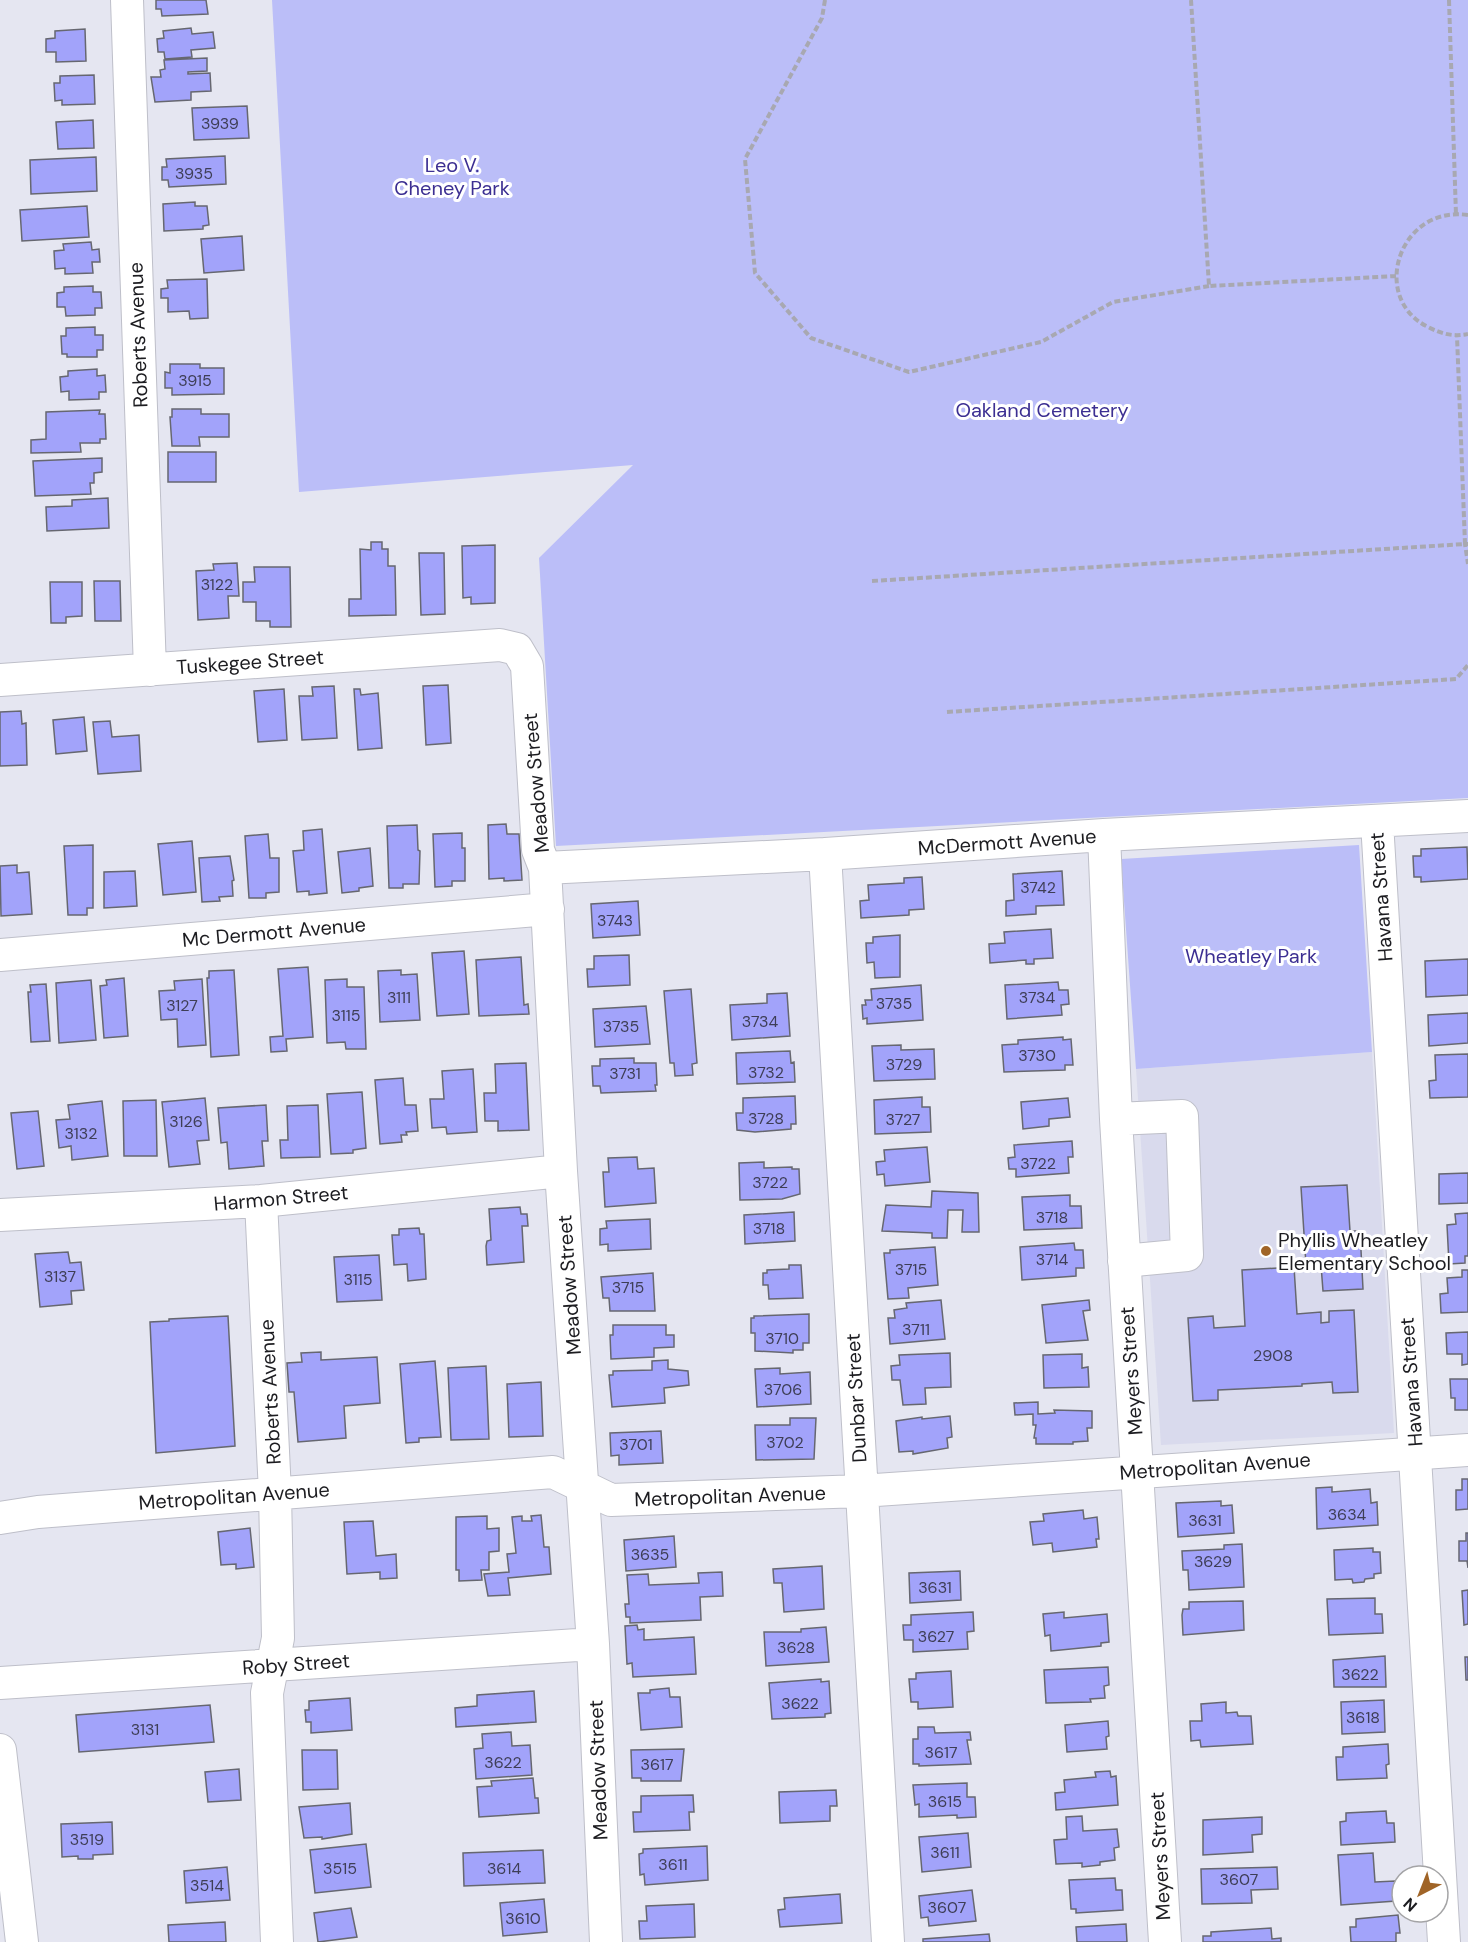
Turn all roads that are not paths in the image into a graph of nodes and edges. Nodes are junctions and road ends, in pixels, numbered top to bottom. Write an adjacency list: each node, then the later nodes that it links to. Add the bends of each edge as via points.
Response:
1 (127, 0): 3 (street, Roberts Avenue)
2 (500, 645): 3 (street, Tuskegee Street); 9 (street, Meadow Street, via 517,649 528,666 538,850)
3 (150, 670): 4 (street, Tuskegee Street)
4 (0, 680)
5 (1468, 816): 6 (street, McDermott Avenue)
6 (1377, 822): 7 (street, McDermott Avenue); 18 (street, Havana Street)
7 (1104, 835): 8 (street, McDermott Avenue); 12 (street, Meyers Street)
8 (825, 854): 9 (street, McDermott Avenue); 21 (street, Dunbar Street)
9 (546, 868): 10 (street, Meadow Street)
10 (548, 909): 11 (street, Mc Dermott Avenue); 13 (street, Meadow Street)
11 (0, 955)
12 (1116, 1119): 16 (street, Meyers Street); 16 (street, via 1182,1116 1187,1255)
13 (561, 1171): 14 (street, Harmon Street); 20 (street, Meadow Street)
14 (261, 1201): 15 (street, Harmon Street); 22 (street, Roberts Avenue)
15 (0, 1215)
16 (1124, 1261): 19 (street, Meyers Street)
17 (1468, 1450): 18 (street, Metropolitan Avenue)
18 (1416, 1453): 19 (street, Metropolitan Avenue); 33 (street, Havana Street)
19 (1137, 1471): 21 (street, Metropolitan Avenue); 32 (street, Meyers Street)
20 (582, 1487): 21 (street, Metropolitan Avenue, via 611,1500); 22 (street, Metropolitan Avenue, via 553,1472); 24 (street, Meadow Street)
21 (861, 1491): 31 (street, Dunbar Street)
22 (275, 1493): 23 (street, Metropolitan Avenue); 25 (street, Roberts Avenue, via 278,1638)
23 (0, 1518)
24 (593, 1644): 25 (street, Roby Street); 30 (street, Meadow Street)
25 (273, 1666): 26 (street, Roby Street); 29 (street, Roberts Avenue, via 267,1693)
26 (0, 1683)
27 (0, 1750): 28 (street)
28 (22, 1942)
29 (277, 1942)
30 (606, 1942)
31 (888, 1942)
32 (1165, 1942)
33 (1444, 1942)

